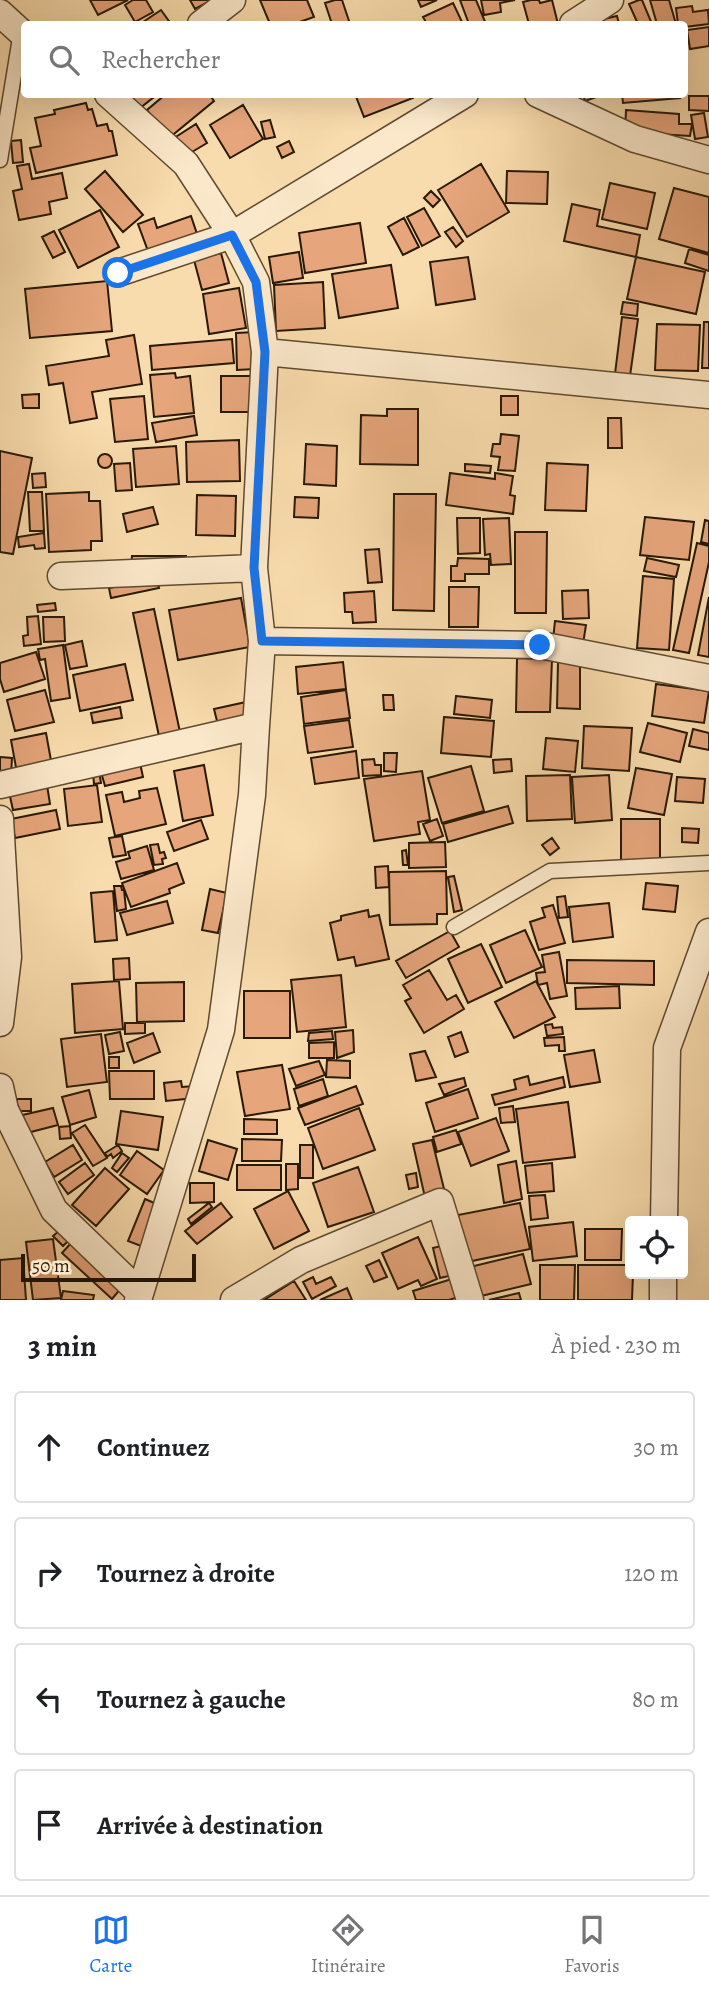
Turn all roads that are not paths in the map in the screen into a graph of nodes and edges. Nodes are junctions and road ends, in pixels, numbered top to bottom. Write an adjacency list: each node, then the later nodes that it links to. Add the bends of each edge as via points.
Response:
1 (232, 0): 4 (street)
2 (610, 0): 5 (street)
3 (0, 13): 6 (street)
4 (205, 21)
5 (578, 21)
6 (21, 31)
7 (21, 44): 11 (lane)
8 (114, 98): 13 (street, via 186,164)
9 (458, 98): 13 (street)
10 (547, 98): 12 (street, via 635,139)
11 (0, 160)
12 (709, 160)
13 (232, 235): 14 (street); 15 (street, via 256,282)
14 (118, 273)
15 (265, 352): 16 (street); 17 (street)
16 (709, 395)
17 (254, 568): 18 (street); 19 (street)
18 (61, 576)
19 (262, 641): 20 (street, via 540,645); 21 (street)
20 (709, 678)
21 (256, 726): 22 (street); 31 (street, via 252,794 221,1030)
22 (0, 785)
23 (0, 820): 27 (street, via 8,957)
24 (709, 863): 25 (lane, via 550,871)
25 (454, 927)
26 (709, 932): 29 (street, via 667,1048)
27 (0, 1023)
28 (0, 1087): 31 (street, via 5,1110 54,1210)
29 (664, 1216)
30 (663, 1279): 34 (street)
31 (139, 1297)
32 (234, 1300): 33 (street, via 301,1260 440,1202)
33 (470, 1300)
34 (663, 1300)

